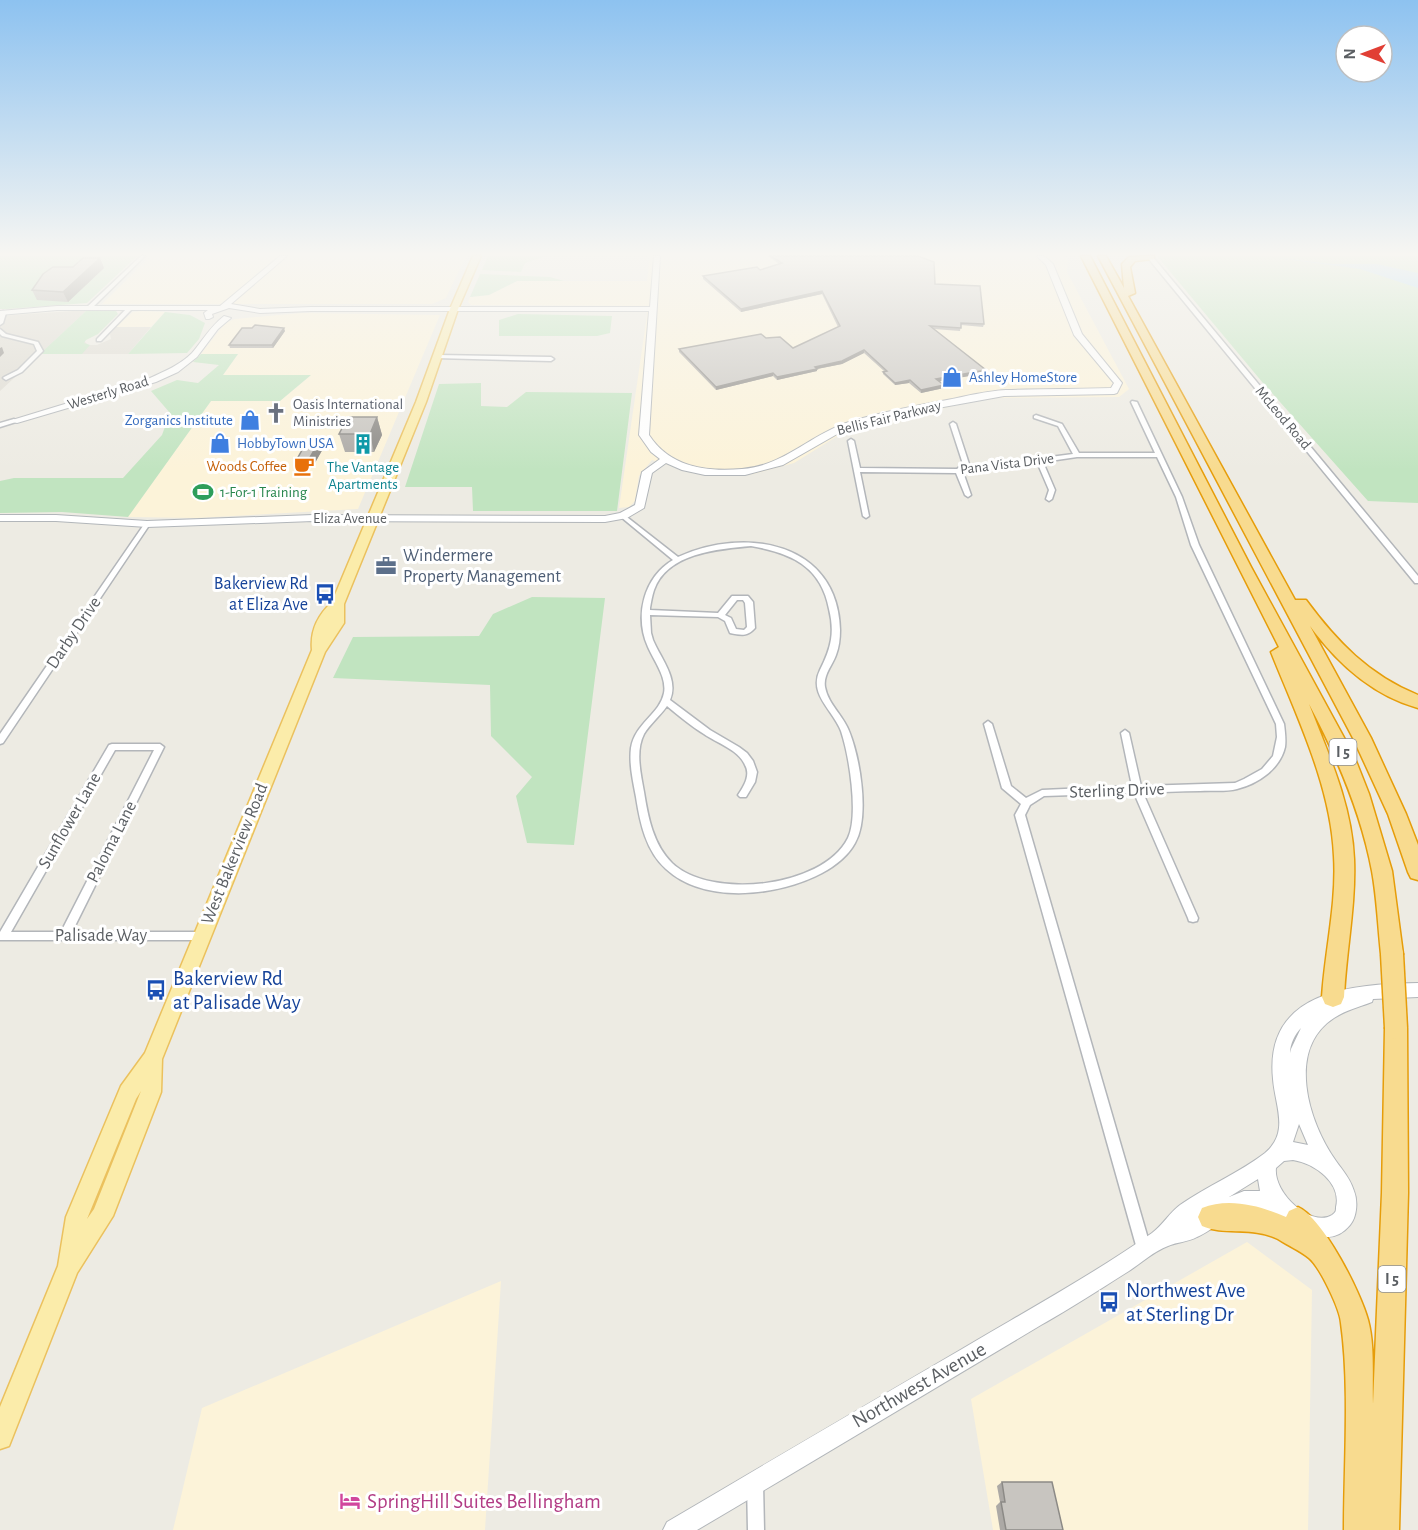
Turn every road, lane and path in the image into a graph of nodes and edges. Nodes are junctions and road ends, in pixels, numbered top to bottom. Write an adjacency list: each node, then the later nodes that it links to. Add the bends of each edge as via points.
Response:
1 (111, 327): 13 (street)
2 (209, 327): 14 (street, Westerly Road)
3 (215, 327): 14 (street, Westerly Road)
4 (448, 327): 16 (main road, West Bakerview Road)
5 (652, 327): 28 (street, via 644,435 651,449)
6 (1075, 327): 28 (street, Bellis Fair Parkway, via 1118,383 1114,391 981,396 845,426 779,464 744,472 696,469)
7 (1118, 327): 18 (highway)
8 (1122, 327): 18 (highway, I 5)
9 (1141, 327): 15 (highway, I 5)
10 (1143, 327): 15 (highway)
11 (1208, 327): 42 (street, McLeod Road)
12 (0, 331): 19 (street, via 36,343 40,351 20,371)
13 (99, 340)
14 (205, 341): 22 (street, Westerly Road, via 185,363 153,380)
15 (1150, 345): 34 (highway, I 5)
16 (438, 357): 17 (street); 38 (main road, West Bakerview Road)
17 (551, 359)
18 (1140, 364): 41 (highway, I 5)
19 (6, 378)
20 (1134, 402): 27 (street, Sterling Drive)
21 (1036, 417): 26 (street, via 1060,424)
22 (14, 421): 24 (street, Westerly Road)
23 (953, 424): 31 (street, via 966,464)
24 (0, 425)
25 (851, 441): 30 (street)
26 (1077, 455): 27 (street, Pana Vista Drive); 29 (street, Pana Vista Drive)
27 (1158, 455): 51 (street, Sterling Drive, via 1179,497 1195,545 1280,723 1282,740 1272,764 1260,778 1236,786)
28 (664, 460): 35 (street, via 647,472 640,506)
29 (1039, 460): 31 (street, Pana Vista Drive); 33 (street, via 1052,490)
30 (856, 470): 31 (street, Pana Vista Drive); 36 (street)
31 (959, 471): 32 (street)
32 (968, 495)
33 (1049, 499)
34 (1241, 513): 46 (highway, via 1339,654 1372,680); 54 (highway, I 5, via 1375,765)
35 (623, 516): 38 (street, Eliza Avenue); 40 (street)
36 (866, 516)
37 (0, 518): 39 (street, Eliza Avenue)
38 (374, 518): 39 (street, Eliza Avenue); 57 (main road, West Bakerview Road, via 338,604 340,613 332,637 319,650)
39 (147, 524): 49 (street, Darby Drive)
40 (675, 558): 43 (street, via 650,586); 45 (street, via 729,545 767,546 807,562 824,579 833,604 836,641 820,681 823,695 844,729 854,768 857,817 852,841 819,870 771,886 747,889 687,880 663,862 652,846 636,768 637,740)
41 (1244, 567): 61 (highway, via 1305,718 1340,830 1345,902 1336,944); 74 (highway, I 5, bridge, via 1326,718 1360,794 1382,871 1396,1028 1395,1193)
42 (1418, 581)
43 (646, 612): 44 (street); 45 (street, via 655,657 670,688)
44 (720, 615): 44 (street, via 736,632 746,633 751,628 749,602 745,598 735,598)
45 (666, 701): 52 (street, via 709,734 733,745 749,763 751,782)
46 (1418, 702)
47 (988, 724): 53 (street, via 1007,788)
48 (1125, 733): 51 (street)
49 (0, 741)
50 (160, 747): 56 (street, Sunflower Lane, via 112,747); 58 (street, Paloma Lane)
51 (1138, 791): 53 (street, Sterling Drive, via 1042,793); 55 (street)
52 (743, 795)
53 (1026, 803): 67 (street, via 1020,816)
54 (1418, 872)
55 (1193, 918)
56 (2, 936): 58 (street, Palisade Way)
57 (202, 936): 58 (street, Palisade Way); 69 (main road, West Bakerview Road, via 152,1059 151,1092 106,1206 69,1266)
58 (64, 937)
59 (1418, 990): 60 (street)
60 (1382, 991): 61 (street); 63 (street, via 1324,1015 1303,1038 1298,1054 1297,1092 1302,1113)
61 (1334, 997): 62 (street, via 1296,1020 1285,1038 1281,1077 1291,1126)
62 (1272, 1158): 63 (street, via 1292,1150 1305,1153); 64 (street, via 1265,1174 1267,1185); 66 (street, Northwest Avenue, via 1185,1213)
63 (1331, 1170): 64 (street, via 1347,1196 1342,1219 1333,1226 1320,1227)
64 (1291, 1216): 65 (street, Northwest Avenue, via 1267,1201 1237,1200); 68 (highway)
65 (1211, 1218): 66 (street, Northwest Avenue, via 1196,1228); 68 (highway, via 1242,1215 1270,1222 1297,1236)
66 (1162, 1238): 67 (street, Northwest Avenue)
67 (1144, 1249): 70 (street, Northwest Avenue, via 1071,1296)
68 (1329, 1263): 73 (highway, via 1348,1302 1358,1339)
69 (0, 1437)
70 (755, 1480): 71 (street, Northwest Avenue); 72 (street)
71 (675, 1530)
72 (756, 1530)
73 (1360, 1530)
74 (1383, 1530)

